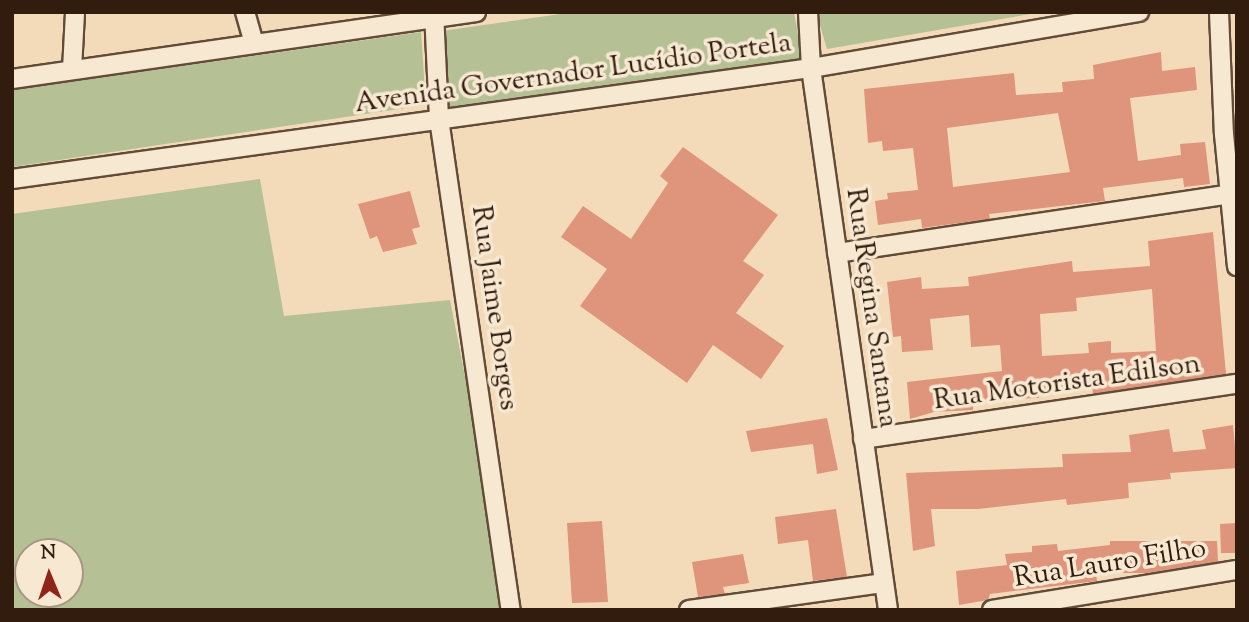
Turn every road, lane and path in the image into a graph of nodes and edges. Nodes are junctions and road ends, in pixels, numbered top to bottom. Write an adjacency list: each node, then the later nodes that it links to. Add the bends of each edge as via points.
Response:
1 (75, 12): 10 (street)
2 (244, 12): 8 (street)
3 (476, 12): 7 (street)
4 (808, 12): 9 (street, Rua Regina Santana)
5 (1139, 12): 9 (street, Avenida Governador Lucídio Portela)
6 (1219, 12): 14 (street)
7 (434, 15): 8 (street); 12 (street, Rua Jaime Borges)
8 (254, 43): 10 (street)
9 (811, 68): 12 (street, Avenida Governador Lucídio Portela); 15 (street, Rua Regina Santana)
10 (72, 70): 11 (street)
11 (12, 79)
12 (439, 119): 13 (street, Avenida Governador Lucídio Portela); 21 (street, Rua Jaime Borges)
13 (12, 179)
14 (1233, 194): 15 (street); 16 (street)
15 (837, 253): 18 (street, Rua Regina Santana)
16 (1237, 266)
17 (1237, 384): 18 (street, Rua Motorista Edilson)
18 (863, 439): 20 (street, Rua Regina Santana)
19 (1237, 570): 24 (street, Rua Lauro Filho)
20 (884, 583): 22 (street); 23 (street, Rua Regina Santana)
21 (511, 610)
22 (689, 610)
23 (888, 610)
24 (992, 610)

